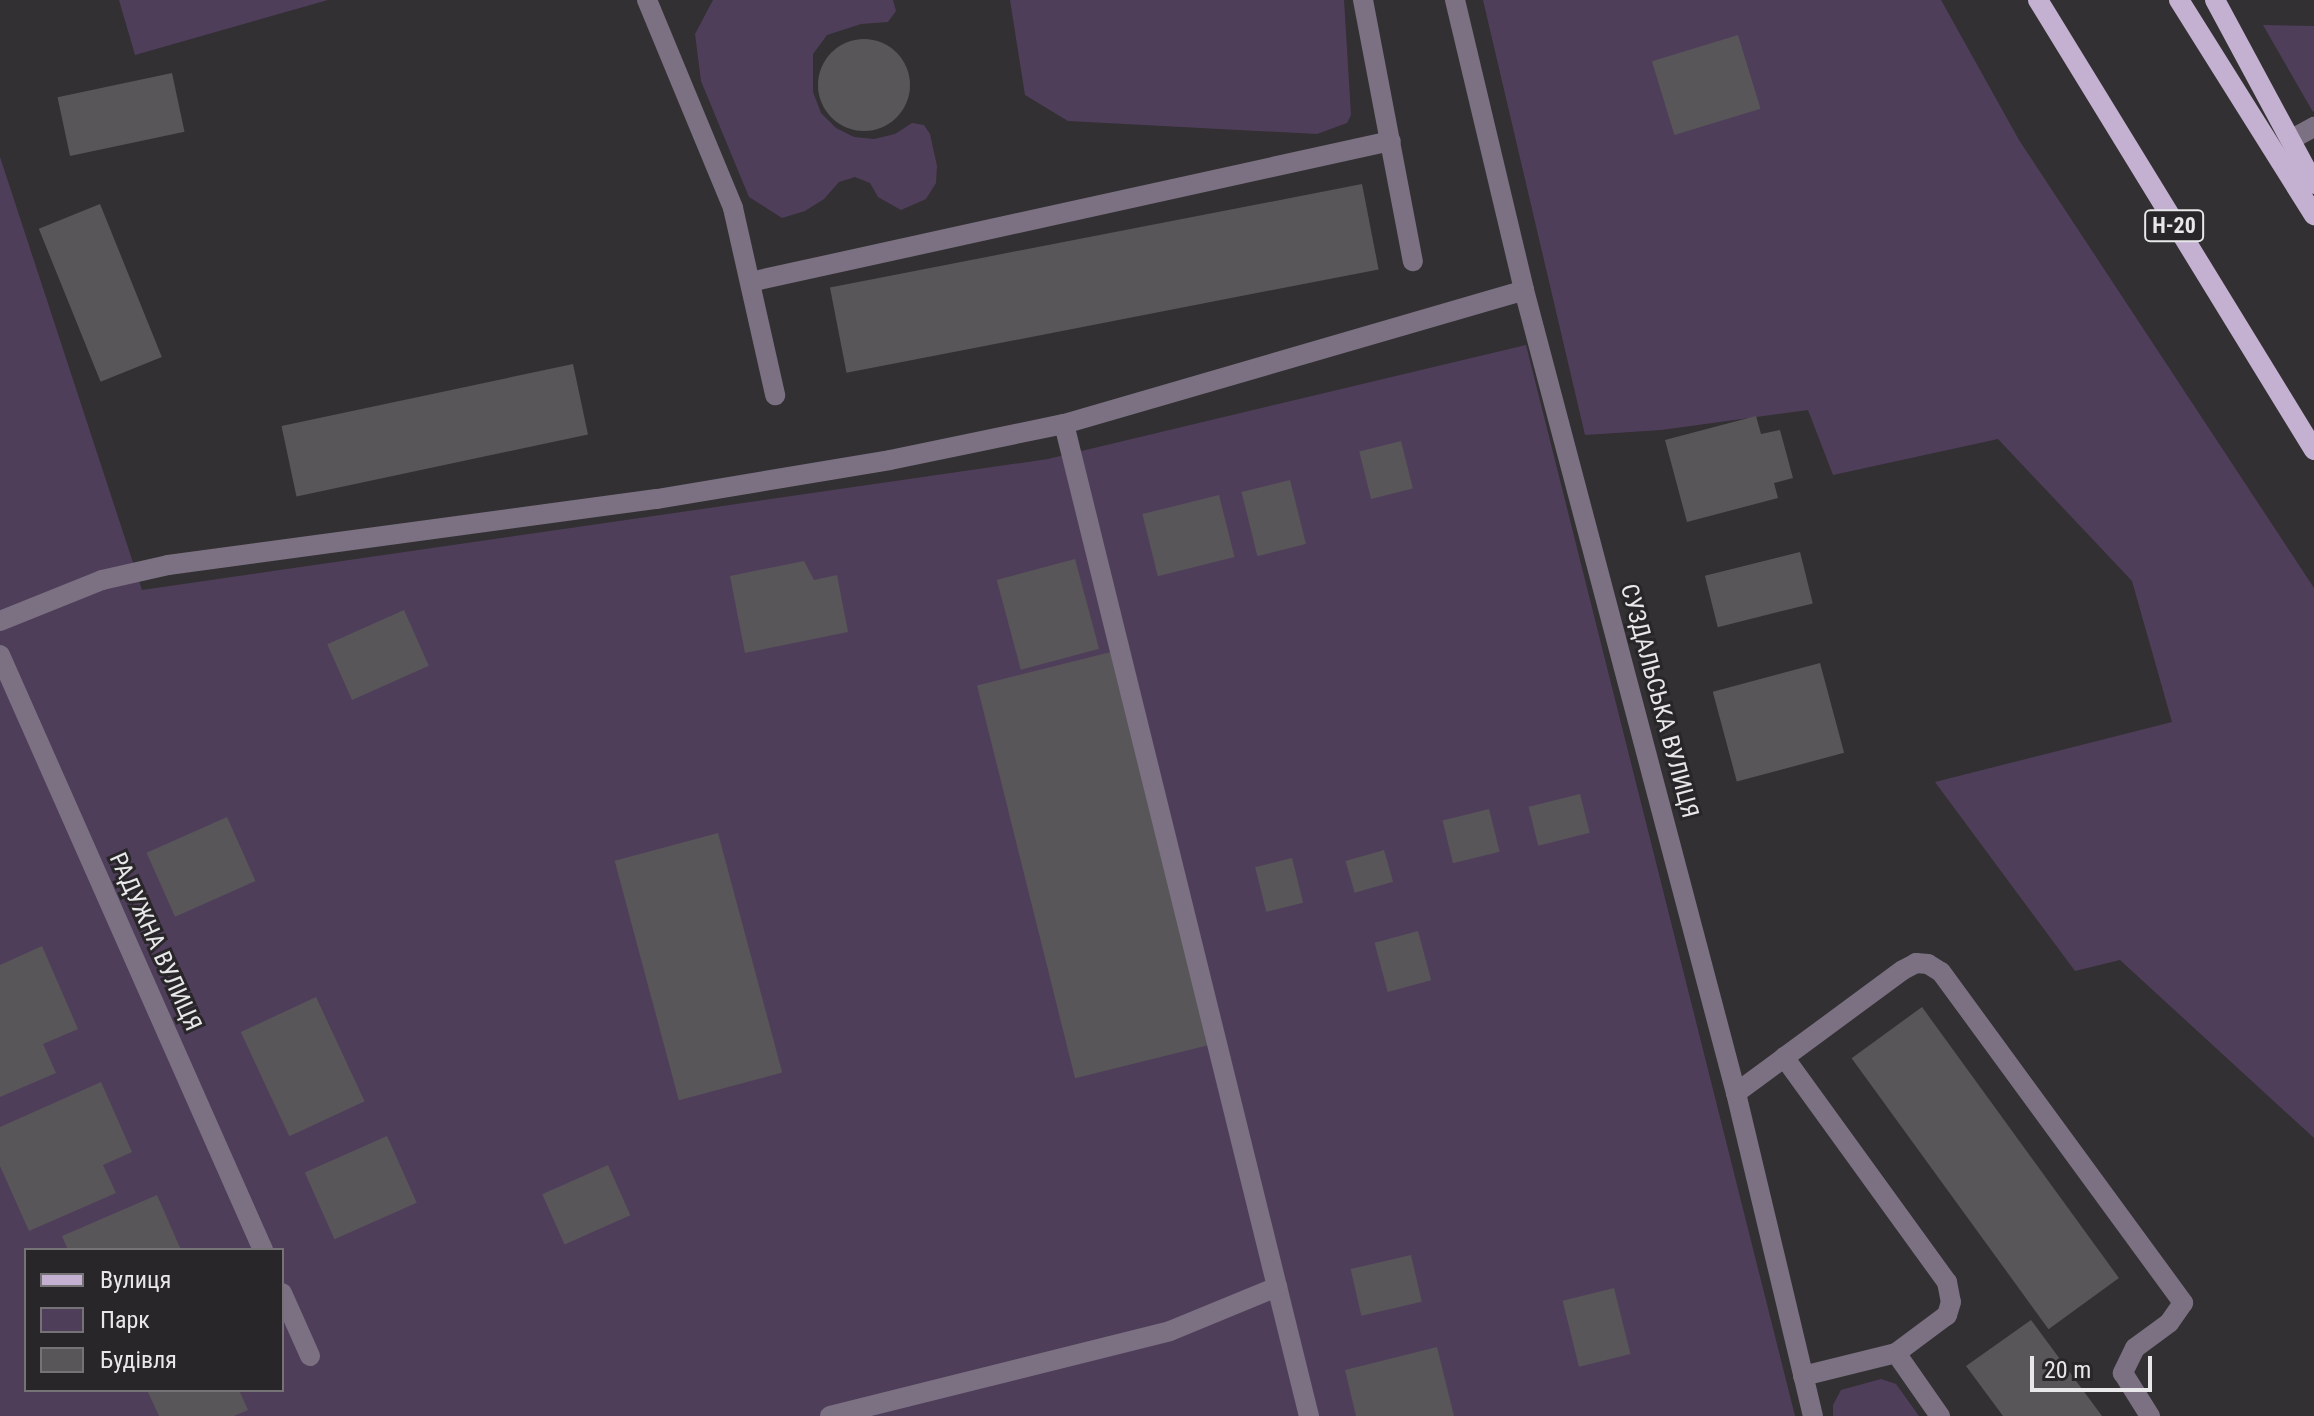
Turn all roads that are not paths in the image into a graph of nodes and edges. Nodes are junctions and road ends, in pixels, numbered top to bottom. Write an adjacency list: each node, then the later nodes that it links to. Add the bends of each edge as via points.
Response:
1 (647, 0): 13 (street, via 733,208)
2 (1363, 0): 9 (street)
3 (1455, 0): 14 (street, СУЗДАЛЬСЬКА ВУЛИЦЯ)
4 (2038, 0): 17 (main road, Н-20)
5 (2179, 0): 11 (main road)
6 (2215, 0): 8 (main road)
7 (2314, 127): 8 (street)
8 (2292, 139): 10 (main road)
9 (1391, 141): 12 (street); 13 (street)
10 (2314, 184)
11 (2314, 215)
12 (1413, 261)
13 (750, 282): 15 (street)
14 (1524, 290): 16 (street); 21 (street, СУЗДАЛЬСЬКА ВУЛИЦЯ)
15 (775, 395)
16 (1064, 424): 18 (street, via 657,499 168,565 102,580); 23 (street)
17 (2314, 450)
18 (0, 621)
19 (0, 655): 22 (street, РАДУЖНА ВУЛИЦЯ)
20 (1784, 1057): 21 (street); 25 (street, via 1947,1282 1947,1315); 32 (street, via 1903,970 1916,963 1941,972 2183,1303 2169,1323 2135,1348 2123,1373)
21 (1736, 1093): 27 (street, СУЗДАЛЬСЬКА ВУЛИЦЯ)
22 (262, 1248)
23 (1277, 1287): 28 (street, via 1170,1331); 29 (street)
24 (284, 1298): 26 (street)
25 (1896, 1353): 27 (street); 31 (street)
26 (310, 1356)
27 (1803, 1376): 30 (street, СУЗДАЛЬСЬКА ВУЛИЦЯ)
28 (830, 1416)
29 (1309, 1416)
30 (1813, 1416)
31 (1940, 1416)
32 (2150, 1416)

